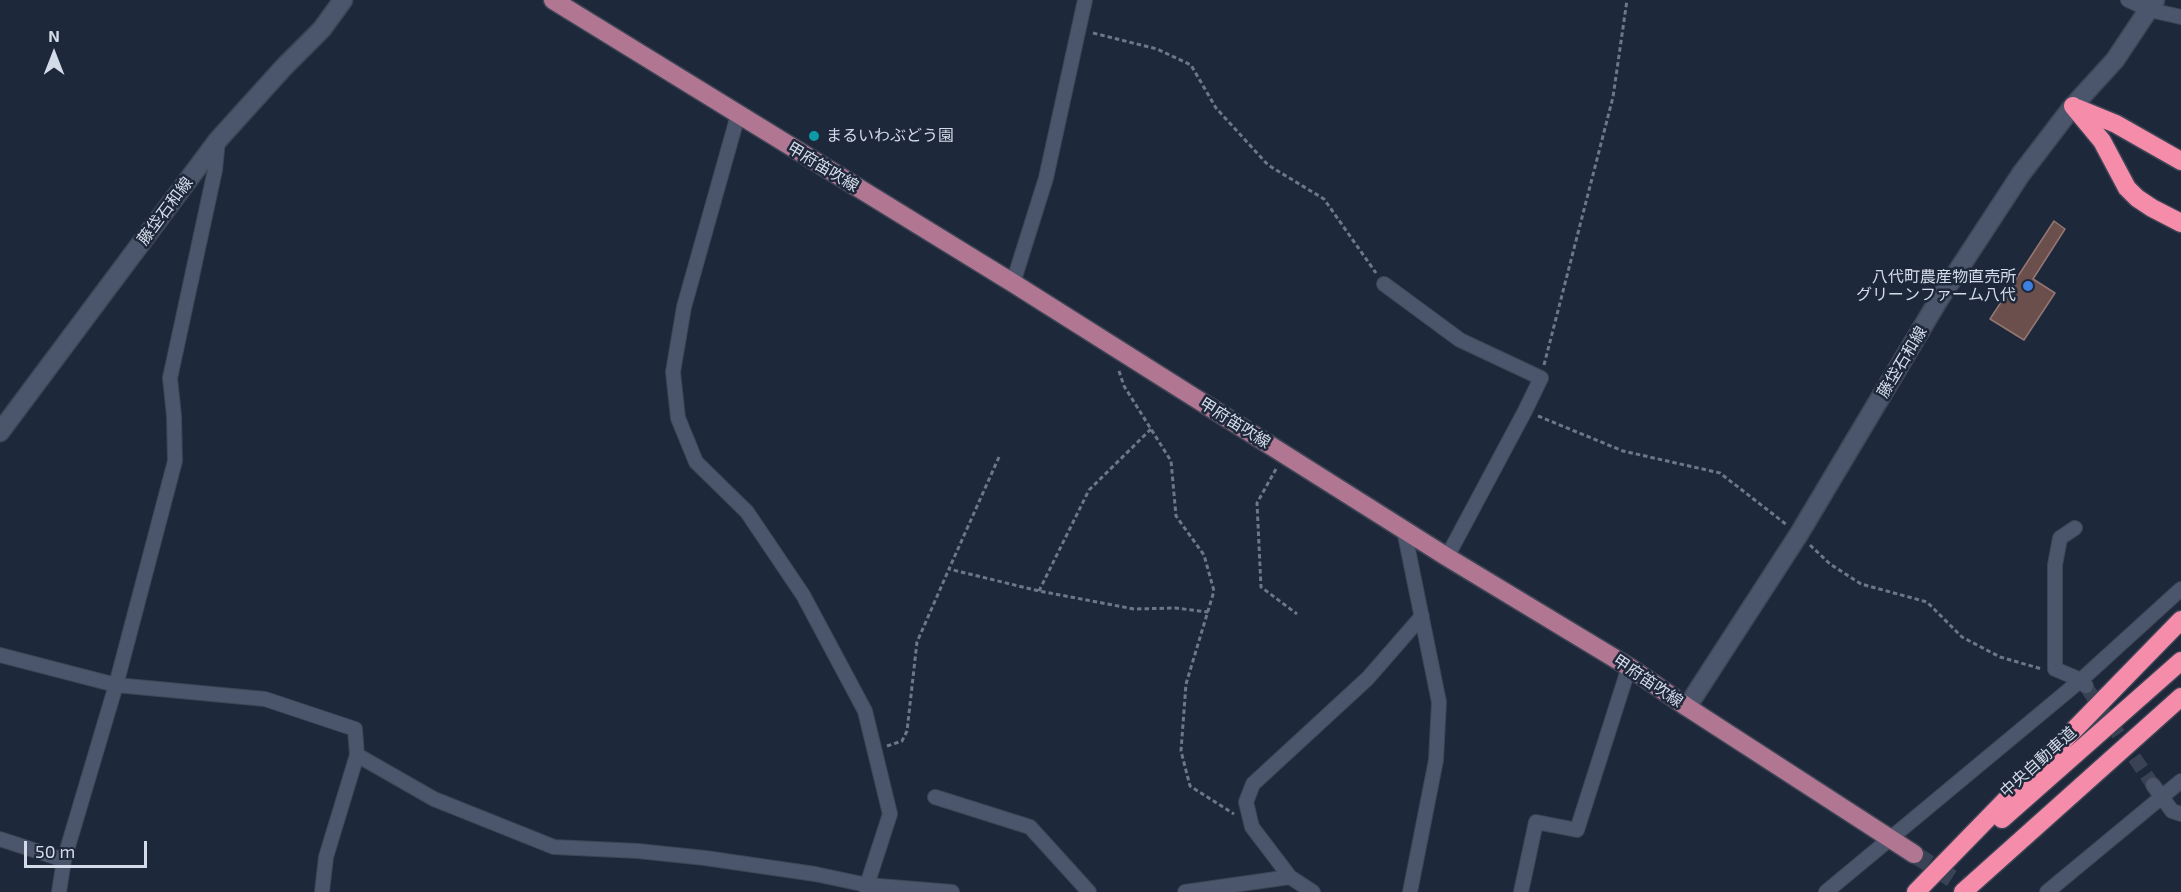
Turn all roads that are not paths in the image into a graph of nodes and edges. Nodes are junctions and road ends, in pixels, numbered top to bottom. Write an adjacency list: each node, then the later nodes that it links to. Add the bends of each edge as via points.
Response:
1 (343, 0): 9 (main road, 藤垈石和線, via 322,29)
2 (553, 0): 8 (main road, 甲府笛吹線)
3 (1085, 0): 12 (street, via 1046,178)
4 (2128, 0): 5 (street)
5 (2153, 5): 6 (street); 7 (main road, 藤垈石和線, via 2115,60)
6 (2181, 17)
7 (2073, 106): 10 (highway, via 2115,124); 11 (highway, via 2102,141 2127,188 2152,208); 27 (main road, 藤垈石和線, via 2021,174 1938,301 1799,534)
8 (738, 115): 12 (main road, 甲府笛吹線); 39 (street, via 684,306 673,372 678,418 696,462 747,512 802,595 865,711 890,814)
9 (218, 140): 14 (main road, 藤垈石和線); 25 (street, via 170,378 175,460)
10 (2181, 161)
11 (2181, 223)
12 (1013, 283): 16 (main road, 甲府笛吹線)
13 (1384, 284): 17 (street, via 1460,340 1541,378)
14 (0, 432)
15 (2075, 528): 24 (street, via 2060,538 2055,565 2055,669)
16 (1404, 530): 17 (main road, 甲府笛吹線); 19 (street)
17 (1447, 557): 23 (main road, 甲府笛吹線)
18 (2181, 589): 24 (street)
19 (1422, 616): 38 (street, via 1368,678 1252,784 1246,802 1252,827); 46 (street, via 1439,702 1436,760)
20 (2181, 620): 49 (highway)
21 (0, 655): 25 (street)
22 (2181, 661): 49 (highway, 中央自動車道)
23 (1629, 667): 27 (main road, 甲府笛吹線); 47 (street, via 1577,830 1536,822)
24 (2084, 684): 35 (street)
25 (116, 685): 28 (street, via 265,699 355,729); 37 (street)
26 (2181, 699): 50 (highway)
27 (1687, 707): 35 (main road, 甲府笛吹線)
28 (357, 755): 39 (street, via 434,799 554,847 705,858 815,874); 41 (street, via 326,856)
29 (2181, 782): 32 (street)
30 (2153, 785): 32 (street)
31 (935, 797): 43 (street, via 1030,828)
32 (2162, 799): 33 (street, via 2172,812); 51 (street)
33 (2181, 814)
34 (0, 839): 37 (street)
35 (1891, 840): 36 (main road, 甲府笛吹線); 48 (street)
36 (1914, 854)
37 (64, 860): 40 (street)
38 (1290, 877): 44 (street); 45 (street)
39 (867, 889): 42 (street)
40 (59, 892)
41 (322, 892)
42 (952, 892)
43 (1089, 892)
44 (1185, 892)
45 (1313, 892)
46 (1410, 892)
47 (1521, 892)
48 (1826, 892)
49 (1918, 892)
50 (1963, 892)
51 (2047, 892)

